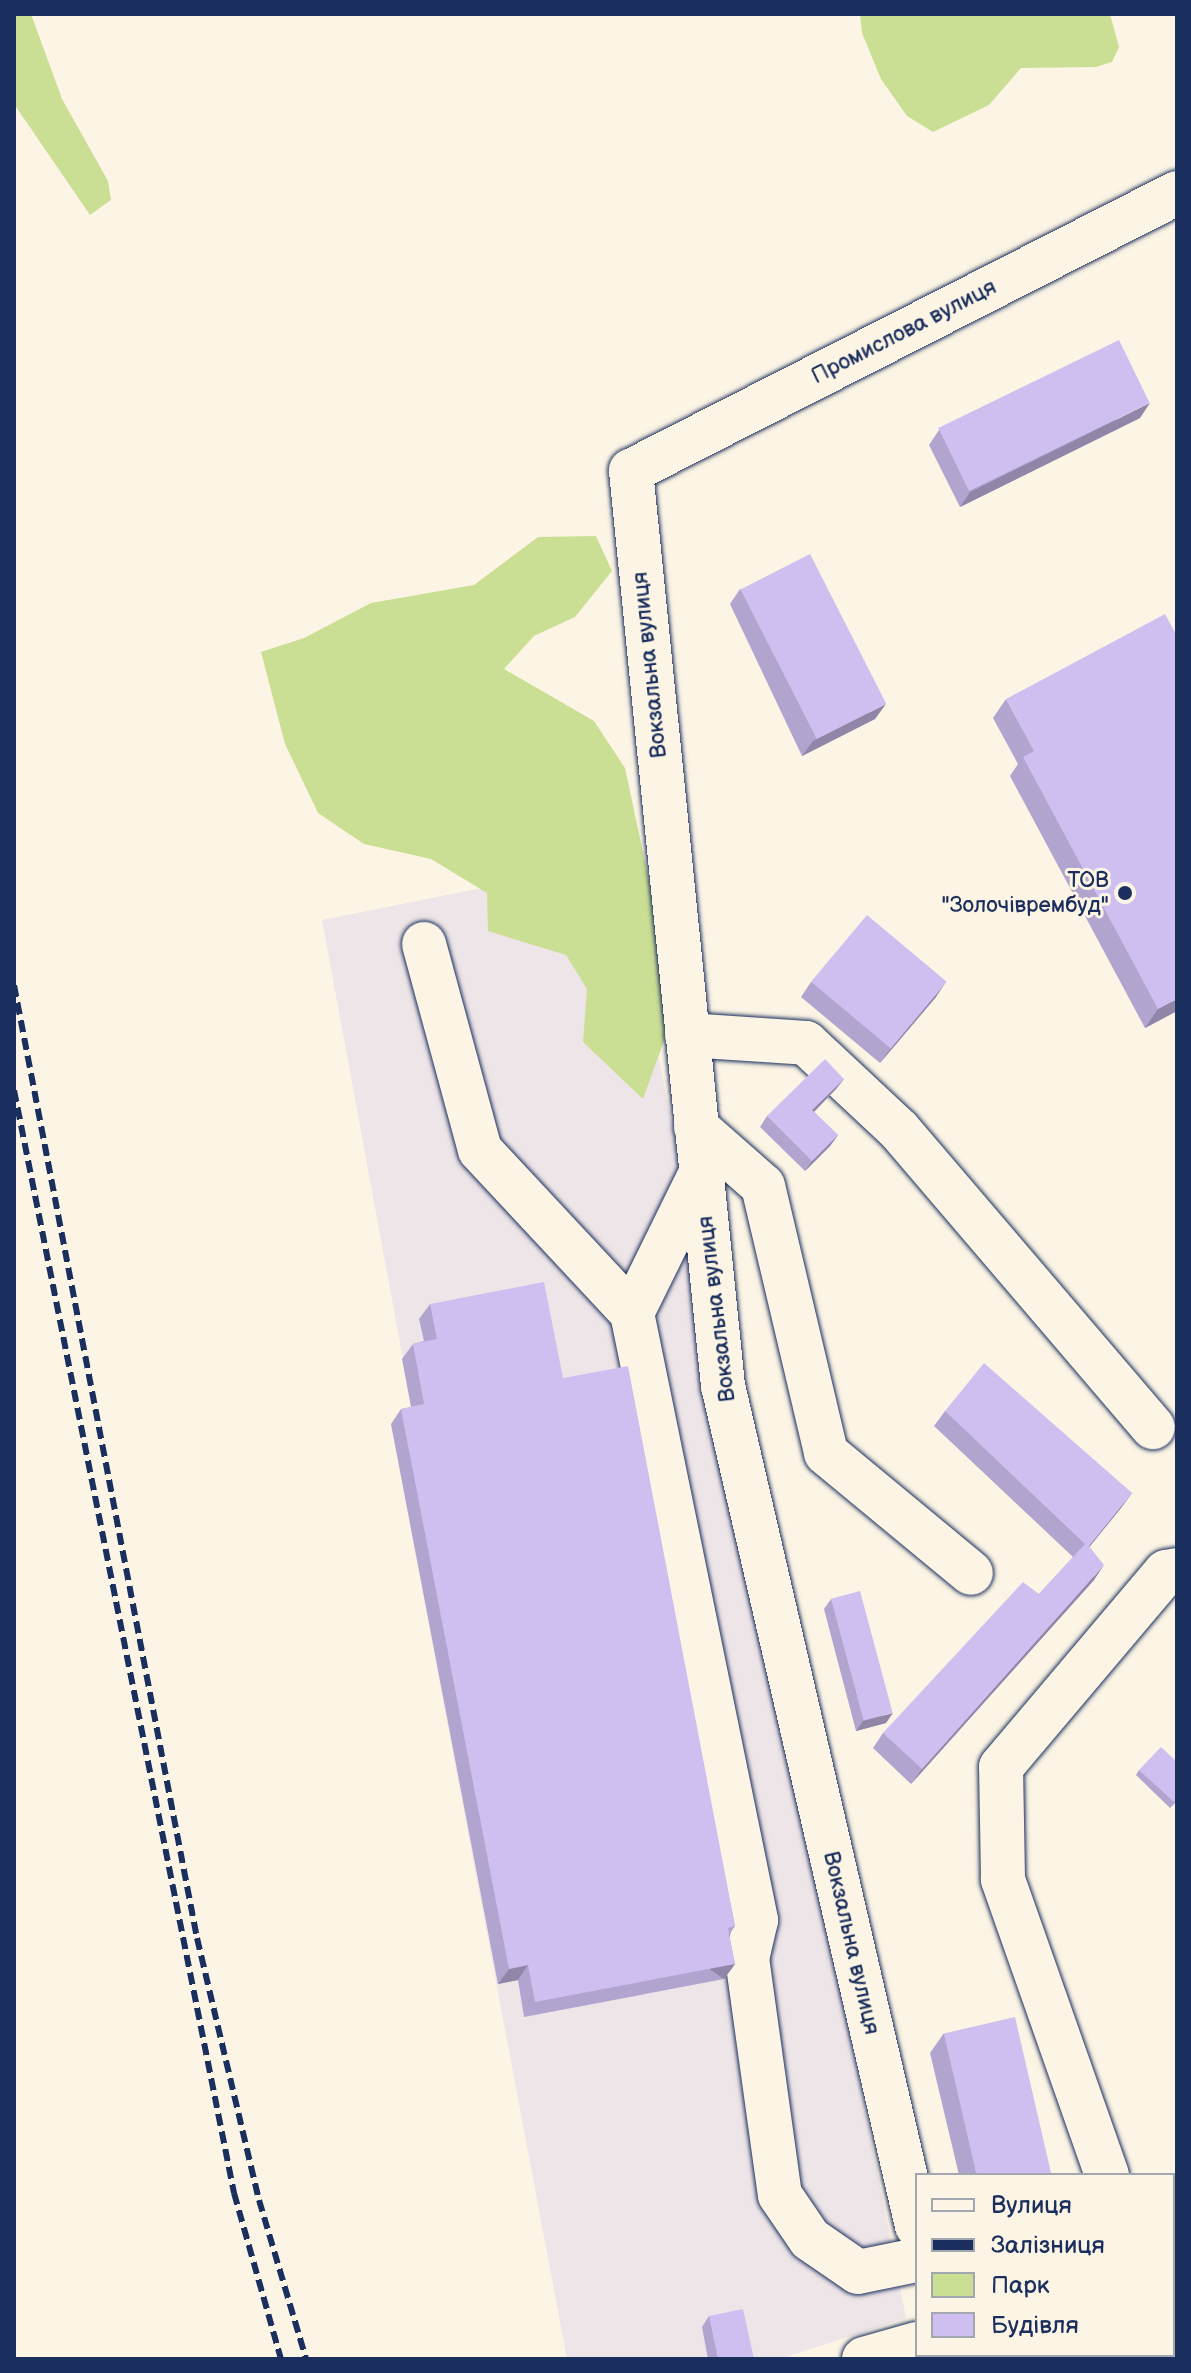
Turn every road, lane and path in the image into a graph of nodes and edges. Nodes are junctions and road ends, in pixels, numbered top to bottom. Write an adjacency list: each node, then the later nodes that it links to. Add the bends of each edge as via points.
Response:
1 (1177, 193): 2 (street, Промислова вулиця)
2 (631, 471): 4 (street, Вокзальна вулиця)
3 (424, 944): 7 (street, via 480,1150)
4 (687, 1035): 5 (street, Вокзальна вулиця); 8 (street, via 806,1043 899,1130)
5 (696, 1127): 6 (street, Вокзальна вулиця); 10 (street, via 763,1186 826,1453)
6 (701, 1173): 7 (street); 12 (street, Вокзальна вулиця, via 723,1386)
7 (632, 1313): 13 (street, via 756,1920 747,1958 780,2195 810,2239 858,2272)
8 (1153, 1427)
9 (1177, 1570): 11 (street, via 1166,1572 1001,1767 1003,1879)
10 (971, 1573)
11 (1106, 2173)
12 (915, 2217)
13 (915, 2260)
14 (915, 2345): 15 (street)
15 (864, 2359)

